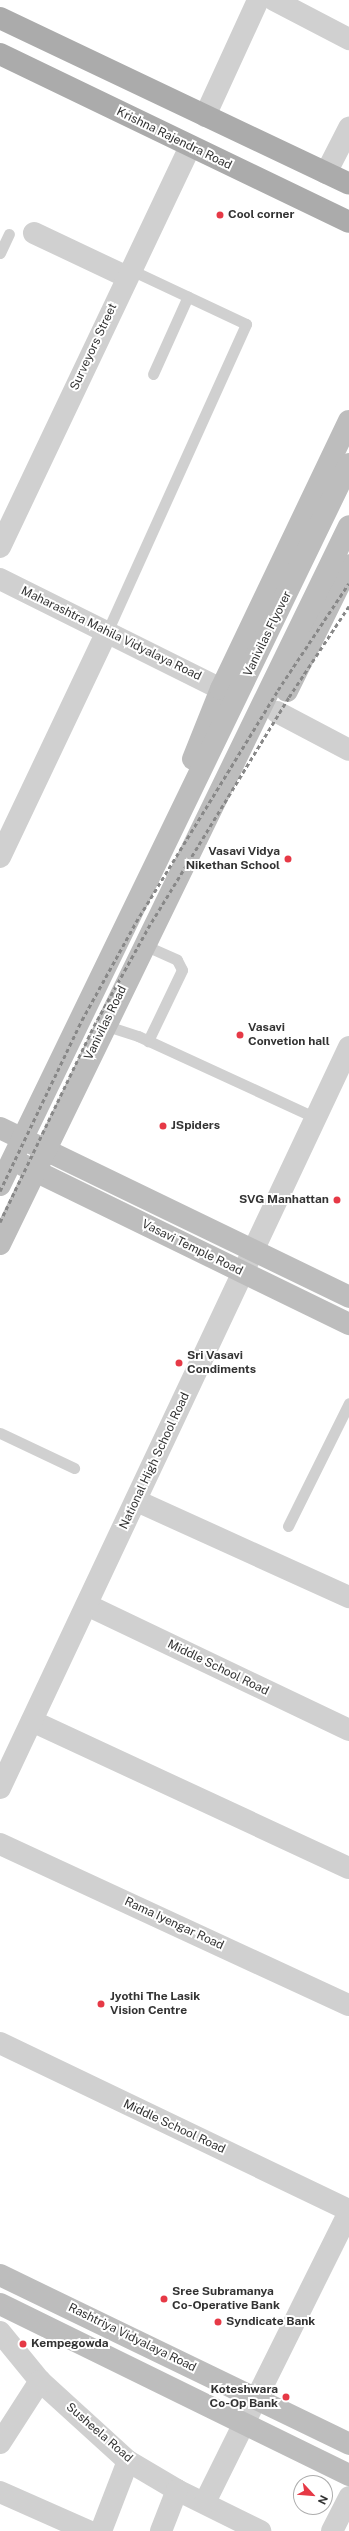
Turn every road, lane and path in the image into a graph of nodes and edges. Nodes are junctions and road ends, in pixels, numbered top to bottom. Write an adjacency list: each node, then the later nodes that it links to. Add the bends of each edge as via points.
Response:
1 (258, 0): 6 (street)
2 (274, 0): 4 (street)
3 (0, 18): 6 (main road)
4 (349, 39)
5 (0, 54): 8 (main road, Krishna Rajendra Road)
6 (205, 116): 9 (main road)
7 (349, 128): 9 (street)
8 (190, 147): 11 (main road, Krishna Rajendra Road); 15 (street, Surveyors Street)
9 (326, 173): 10 (main road)
10 (349, 184)
11 (349, 222)
12 (34, 233): 15 (street)
13 (9, 234): 14 (lane)
14 (0, 253)
15 (129, 274): 16 (lane); 21 (street, Surveyors Street)
16 (188, 296): 17 (lane); 24 (lane, via 246,324)
17 (153, 374)
18 (349, 421): 25 (main road)
19 (349, 464): 28 (main road, Vanivilas Flyover)
20 (349, 526): 29 (main road)
21 (0, 547)
22 (349, 565): 26 (main road)
23 (0, 579): 24 (street, Maharashtra Mahila Vidyalaya Road)
24 (107, 632): 25 (street, Maharashtra Mahila Vidyalaya Road); 30 (street)
25 (222, 689): 28 (main road, via 193,757)
26 (276, 712): 27 (street); 29 (main road, via 245,773)
27 (349, 750)
28 (186, 803): 37 (main road, Vanivilas Road)
29 (215, 803): 31 (main road, Vanivilas Road)
30 (0, 857)
31 (144, 945): 32 (main road, Vanivilas Road); 33 (lane, via 177,960 182,970)
32 (104, 1025): 33 (lane); 38 (main road, Vanivilas Road)
33 (148, 1041): 35 (lane)
34 (349, 1047): 35 (street, National High School Road)
35 (316, 1118): 43 (street, National High School Road)
36 (0, 1128): 37 (main road, Vasavi Temple Road)
37 (22, 1138): 38 (main road, Vasavi Temple Road); 39 (main road, Vanivilas Road)
38 (46, 1150): 40 (main road, Vanivilas Road); 43 (main road, Vasavi Temple Road)
39 (6, 1157): 40 (main road, Vasavi Temple Road); 41 (main road, Vanivilas Road)
40 (35, 1172): 42 (main road, Vanivilas Road); 44 (main road, Vasavi Temple Road)
41 (0, 1185)
42 (0, 1244)
43 (253, 1251): 44 (street, National High School Road); 45 (main road, Vasavi Temple Road)
44 (243, 1272): 46 (main road, Vasavi Temple Road); 50 (street, National High School Road)
45 (349, 1297)
46 (349, 1324)
47 (349, 1403): 51 (lane)
48 (0, 1433): 49 (lane)
49 (74, 1468)
50 (137, 1501): 52 (street); 53 (street, National High School Road)
51 (288, 1526)
52 (349, 1597)
53 (88, 1605): 54 (street, National High School Road); 55 (street, Middle School Road)
54 (32, 1721): 56 (street, National High School Road); 58 (street)
55 (349, 1730)
56 (0, 1788)
57 (0, 1844): 59 (street, Rama Iyengar Road)
58 (349, 1868)
59 (349, 2005)
60 (0, 2044): 61 (street, Middle School Road)
61 (349, 2211): 66 (street)
62 (0, 2275): 66 (main road, Rashtriya Vidyalaya Road)
63 (0, 2304): 67 (main road)
64 (0, 2332): 65 (street, Susheela Road)
65 (40, 2381): 68 (street); 70 (street, Susheela Road)
66 (258, 2398): 67 (street); 69 (main road, Rashtriya Vidyalaya Road)
67 (244, 2423): 71 (main road); 75 (street)
68 (0, 2443)
69 (349, 2444)
70 (128, 2461): 72 (street, Susheela Road); 77 (street)
71 (349, 2475)
72 (177, 2490): 75 (street, Susheela Road); 78 (street)
73 (0, 2492): 76 (street)
74 (349, 2497): 80 (street)
75 (205, 2502): 79 (street, Susheela Road)
76 (88, 2531)
77 (101, 2531)
78 (161, 2531)
79 (260, 2531)
80 (332, 2531)

